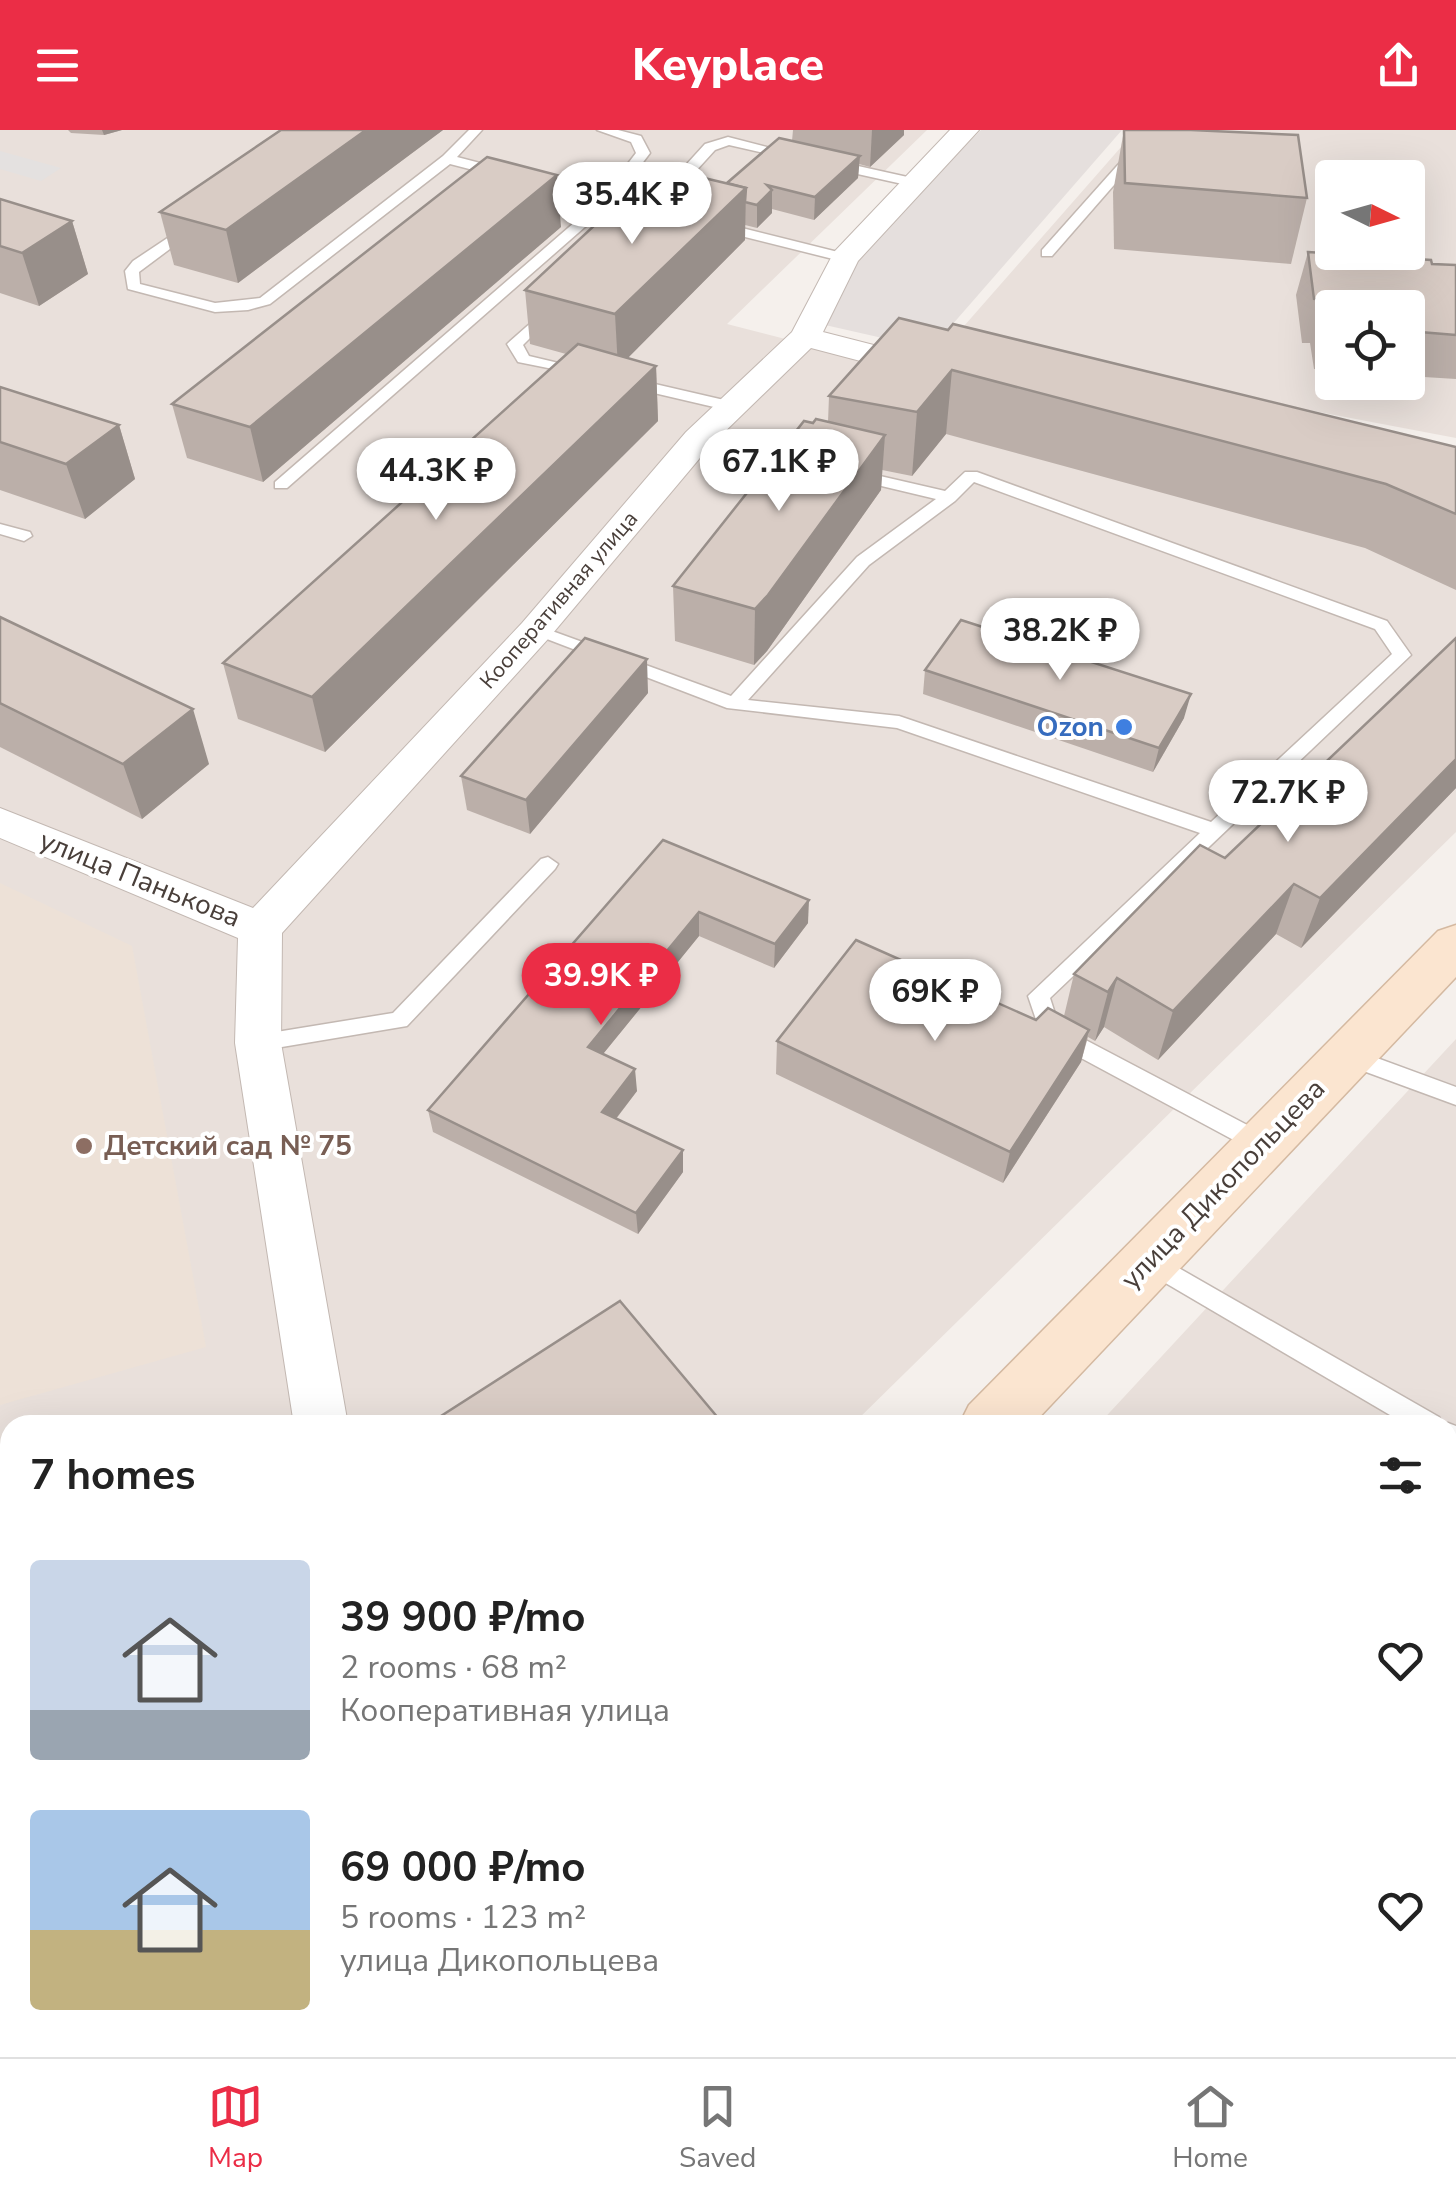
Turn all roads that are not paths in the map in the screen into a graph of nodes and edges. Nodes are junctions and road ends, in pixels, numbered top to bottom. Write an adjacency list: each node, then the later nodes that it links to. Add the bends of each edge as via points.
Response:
1 (476, 130): 5 (lane)
2 (603, 130): 9 (lane, via 636,139 642,152)
3 (965, 130): 8 (street, Кооперативная улица)
4 (1156, 130): 15 (lane)
5 (448, 158): 9 (lane); 12 (lane, via 252,306 212,309 133,286 138,264)
6 (803, 158): 10 (lane, via 728,141 710,147)
7 (822, 162): 8 (lane)
8 (916, 183): 16 (street, Кооперативная улица)
9 (606, 200): 10 (lane); 24 (lane)
10 (653, 210): 11 (lane); 14 (lane)
11 (672, 215)
12 (201, 219)
13 (711, 225): 16 (lane)
14 (626, 237)
15 (1047, 253)
16 (845, 258): 18 (street, Кооперативная улица)
17 (570, 290): 19 (lane, via 515,344 523,359)
18 (804, 337): 20 (street); 22 (street, Кооперативная улица)
19 (599, 376)
20 (958, 376)
21 (618, 380): 22 (lane)
22 (731, 406): 23 (street, Кооперативная улица)
23 (698, 439): 25 (lane); 28 (street, Кооперативная улица)
24 (281, 484)
25 (949, 497): 29 (lane, via 863,561); 31 (lane, via 971,475 1381,625 1402,655)
26 (0, 529): 27 (lane)
27 (24, 536)
28 (536, 631): 29 (lane); 33 (street, Кооперативная улица)
29 (734, 704): 31 (lane, via 899,722)
30 (0, 822): 33 (street, улица Панькова)
31 (1215, 831): 38 (lane, via 1040,996 1050,1031)
32 (548, 864): 35 (lane, via 400,1020)
33 (260, 929): 35 (street, улица Панькова)
34 (1456, 944): 36 (main road, улица Дикопольцева)
35 (258, 1042): 40 (street, улица Панькова)
36 (1347, 1056): 37 (lane); 38 (main road, улица Дикопольцева)
37 (1456, 1096)
38 (1262, 1144): 39 (main road, улица Дикопольцева)
39 (1149, 1261): 41 (main road, улица Дикопольцева); 42 (lane)
40 (319, 1415)
41 (1000, 1415)
42 (1413, 1415)

